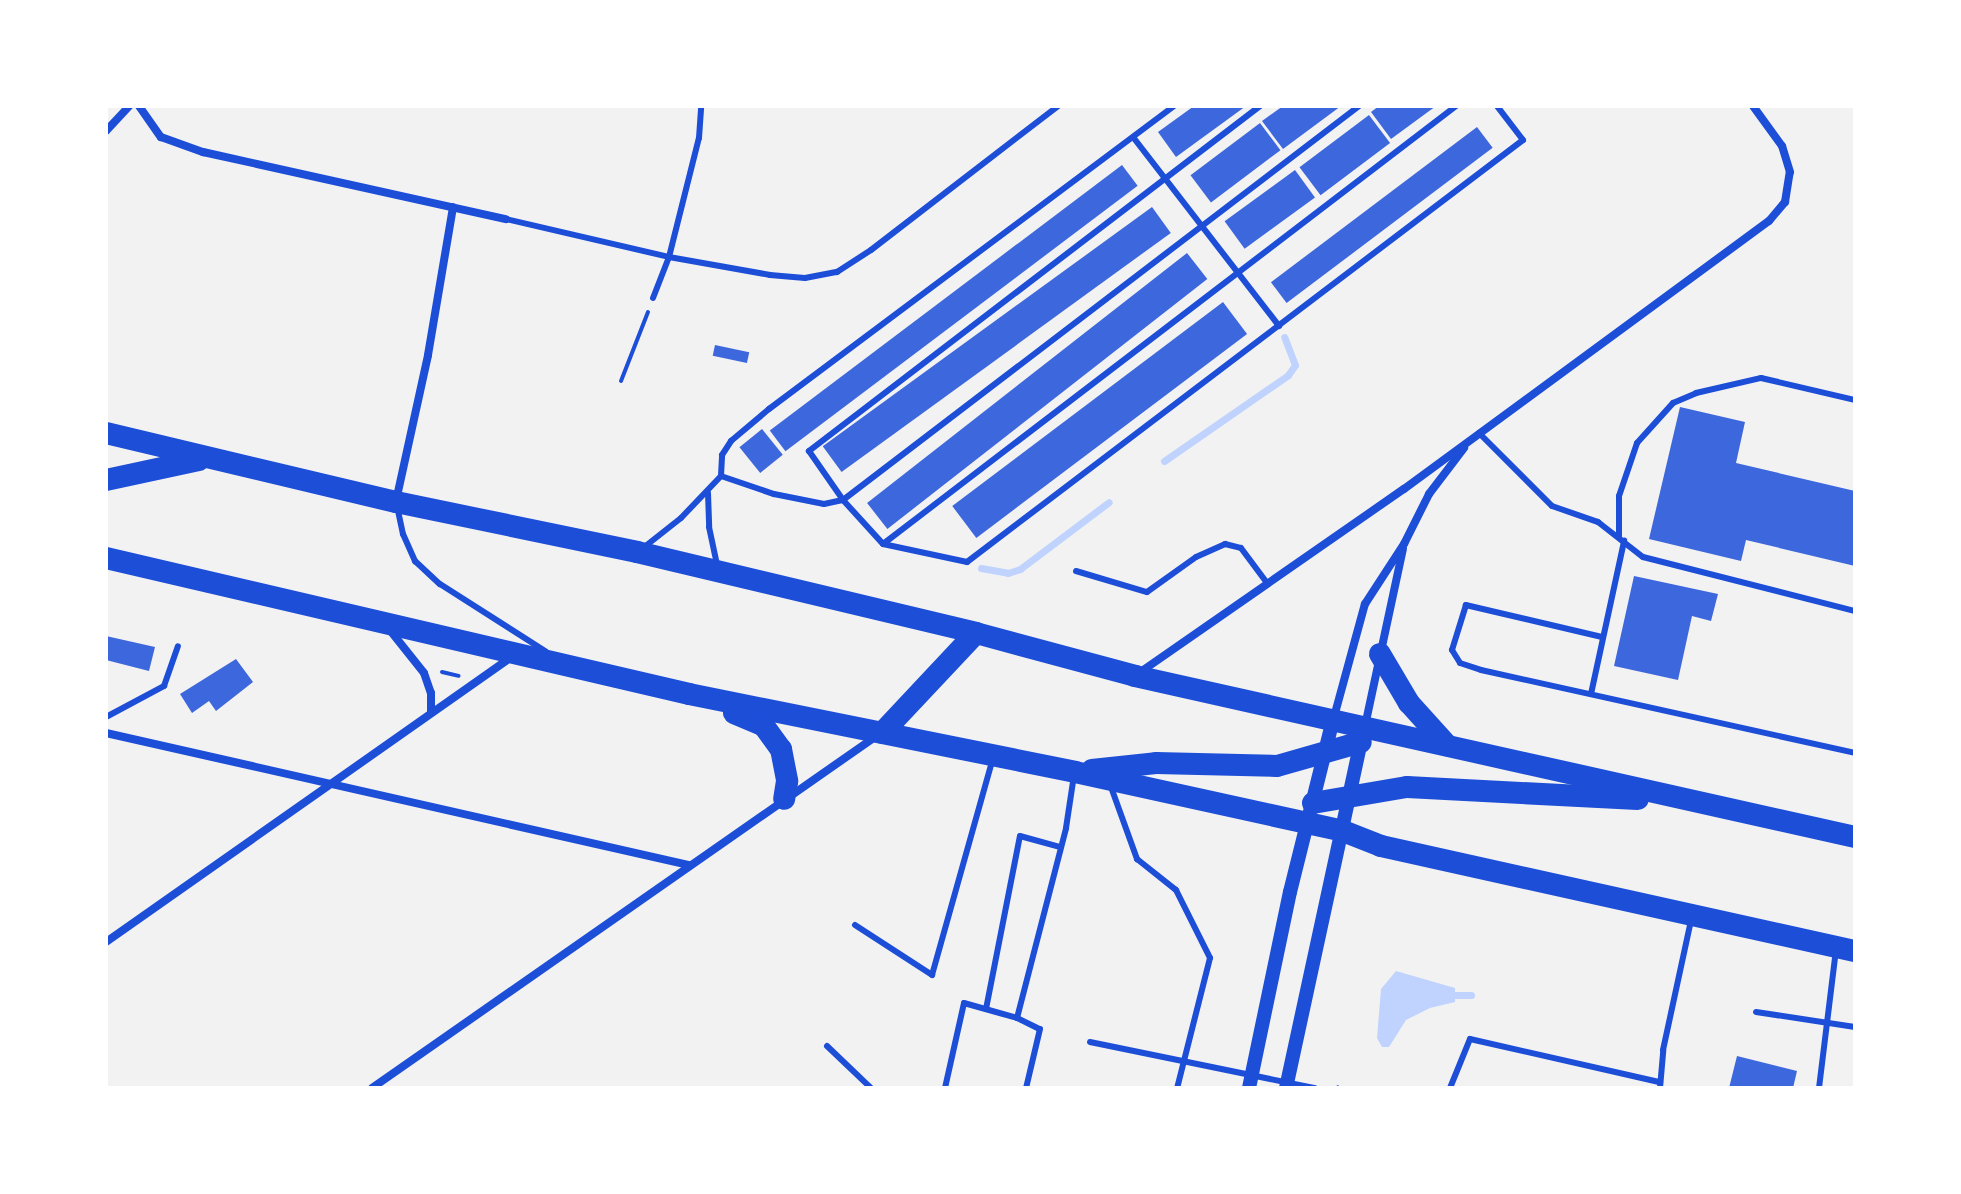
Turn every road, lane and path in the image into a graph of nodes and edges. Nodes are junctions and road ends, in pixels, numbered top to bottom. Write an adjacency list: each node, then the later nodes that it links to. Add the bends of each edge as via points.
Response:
1 (129, 106): 11 (street)
2 (139, 106): 14 (street, via 161,137 203,152)
3 (701, 106): 17 (lane, via 699,138)
4 (1058, 106): 17 (lane, via 837,272 793,277)
5 (1174, 106): 12 (lane)
6 (1260, 106): 13 (lane)
7 (1359, 106): 16 (lane)
8 (1456, 106): 18 (lane)
9 (1497, 106): 20 (lane, via 1523,140)
10 (1753, 106): 24 (street, via 1782,146 1790,172 1785,202 1769,221)
11 (106, 131)
12 (1133, 137): 13 (lane); 26 (lane, via 769,409 731,441 722,455)
13 (1165, 179): 16 (lane); 29 (lane, via 809,451)
14 (453, 207): 15 (street); 30 (street)
15 (506, 219): 17 (lane)
16 (1202, 227): 18 (lane); 29 (lane)
17 (669, 257): 19 (lane)
18 (1238, 273): 20 (lane); 32 (lane)
19 (653, 298): 21 (path)
20 (1279, 326): 32 (lane, via 967,562)
21 (621, 381)
22 (1855, 400): 31 (lane, via 1761,378 1673,403 1637,443 1619,496)
23 (106, 433): 25 (highway)
24 (1475, 435): 31 (lane, via 1552,506 1598,522); 33 (street, via 1429,494); 38 (street)
25 (204, 459): 27 (highway); 30 (highway)
26 (721, 476): 28 (lane); 29 (lane, via 824,504)
27 (106, 480)
28 (708, 492): 34 (lane); 37 (lane)
29 (843, 500): 32 (lane)
30 (396, 502): 34 (highway); 46 (lane, via 415,561 440,584 517,636)
31 (1622, 538): 39 (lane, via 1643,557); 42 (lane)
32 (883, 544)
33 (1404, 544): 45 (street); 54 (street, via 1365,604)
34 (637, 552): 37 (highway)
35 (106, 558): 40 (highway)
36 (1076, 571): 38 (lane, via 1147,592 1196,557 1225,544 1241,548)
37 (719, 572): 41 (highway)
38 (1267, 583): 48 (street)
39 (1855, 611)
40 (386, 625): 44 (highway); 52 (street, via 424,673)
41 (976, 633): 48 (highway); 56 (highway)
42 (1602, 637): 51 (lane); 51 (lane, via 1466,605 1452,650 1460,663)
43 (178, 646): 53 (lane, via 164,686)
44 (515, 654): 46 (highway); 52 (street)
45 (1380, 654): 57 (street); 58 (highway, via 1409,703)
46 (580, 669): 50 (highway)
47 (442, 672): 49 (path)
48 (1135, 676): 54 (highway)
49 (465, 677)
50 (689, 694): 56 (highway); 66 (highway, via 764,726 781,749 787,781)
51 (1591, 694): 59 (lane)
52 (431, 712): 64 (street)
53 (106, 717)
54 (1333, 720): 57 (highway); 61 (street)
55 (106, 733): 64 (street)
56 (882, 733): 60 (highway); 66 (street)
57 (1363, 734): 58 (highway); 61 (highway); 65 (street)
58 (1447, 745): 67 (highway)
59 (1855, 753)
60 (995, 754): 62 (highway); 76 (lane, via 932,975)
61 (1325, 754): 62 (highway, via 1277,766 1156,763); 68 (street)
62 (1075, 772): 63 (highway); 73 (lane)
63 (1109, 780): 68 (highway); 86 (lane, via 1137,859 1176,890 1210,958)
64 (327, 784): 74 (street); 77 (street)
65 (1351, 795): 67 (highway, via 1407,787); 68 (highway); 71 (street)
66 (784, 799): 74 (street)
67 (1703, 803): 70 (highway)
68 (1310, 814): 71 (highway); 87 (street)
69 (1855, 821): 70 (highway)
70 (1786, 822): 72 (highway)
71 (1343, 831): 75 (highway, via 1381,846); 89 (street)
72 (1855, 837)
73 (1060, 847): 79 (lane, via 1020,836); 81 (lane)
74 (689, 865): 90 (street)
75 (1692, 914): 78 (highway); 88 (lane)
76 (855, 925)
77 (106, 942)
78 (1846, 948): 82 (lane)
79 (986, 1009): 81 (lane); 92 (lane, via 964,1003)
80 (1756, 1012): 82 (lane)
81 (1017, 1018): 93 (lane, via 1040,1029)
82 (1827, 1023): 83 (lane); 97 (lane)
83 (1855, 1027)
84 (1090, 1042): 86 (lane)
85 (827, 1046): 91 (lane)
86 (1184, 1062): 87 (lane); 94 (lane)
87 (1250, 1082): 89 (lane)
88 (1660, 1085): 96 (lane, via 1470,1039)
89 (1286, 1086): 95 (lane)
90 (372, 1088)
91 (871, 1088)
92 (945, 1088)
93 (1026, 1088)
94 (1177, 1088)
95 (1315, 1088)
96 (1450, 1088)
97 (1819, 1088)

